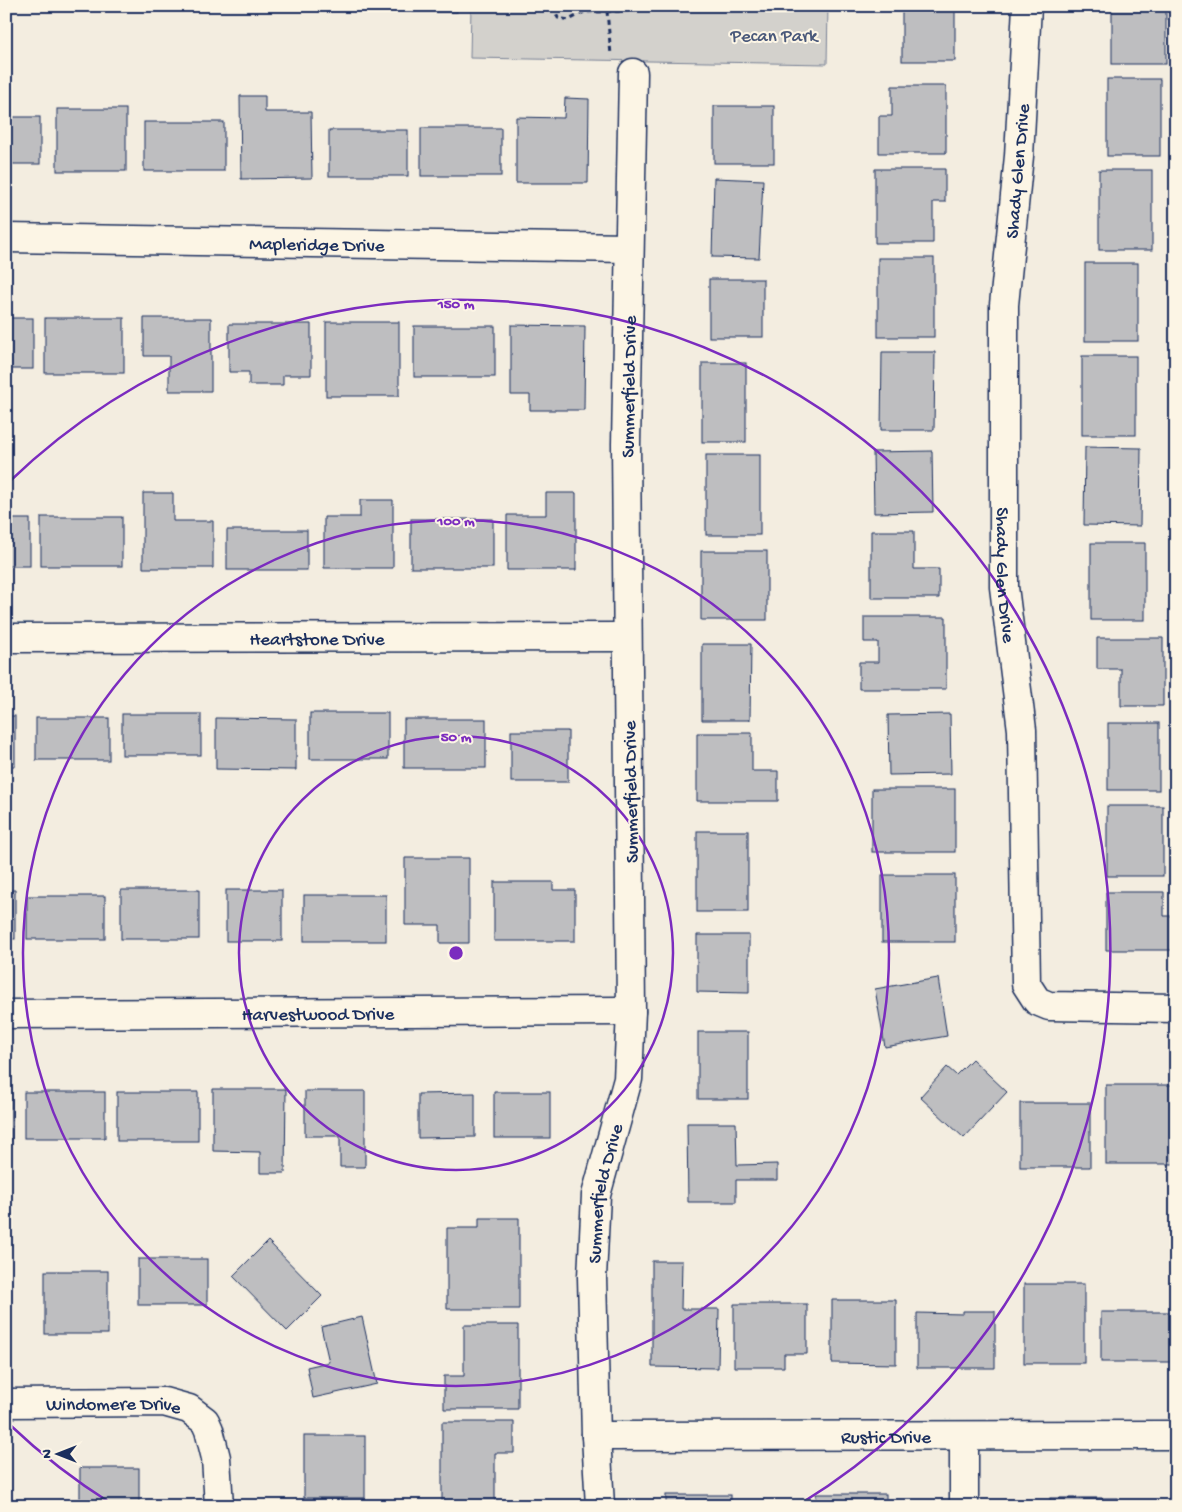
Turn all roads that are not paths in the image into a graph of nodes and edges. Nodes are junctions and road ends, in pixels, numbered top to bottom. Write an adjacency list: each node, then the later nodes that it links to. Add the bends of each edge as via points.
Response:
1 (1027, 6): 7 (street, Shady Glen Drive, via 1019,156 1004,305 1004,587 1022,730 1026,984 1037,1001 1049,1006)
2 (633, 73): 4 (street, Summerfield Drive)
3 (6, 238): 4 (street, Mapleridge Drive)
4 (629, 248): 5 (street, Summerfield Drive)
5 (628, 637): 6 (street, Heartstone Drive); 8 (street, Summerfield Drive)
6 (6, 638)
7 (1176, 1008)
8 (631, 1011): 9 (street, Harvestwood Drive); 12 (street, Summerfield Drive, via 628,1079 596,1195 592,1277)
9 (6, 1014)
10 (6, 1403): 14 (street, Windomere Drive, via 164,1402 189,1409 205,1421 210,1430 216,1458)
11 (1176, 1435): 13 (street, Rustic Drive)
12 (596, 1436): 13 (street, Rustic Drive); 15 (street, Summerfield Drive)
13 (964, 1436): 16 (street)
14 (219, 1506)
15 (600, 1506)
16 (964, 1506)

